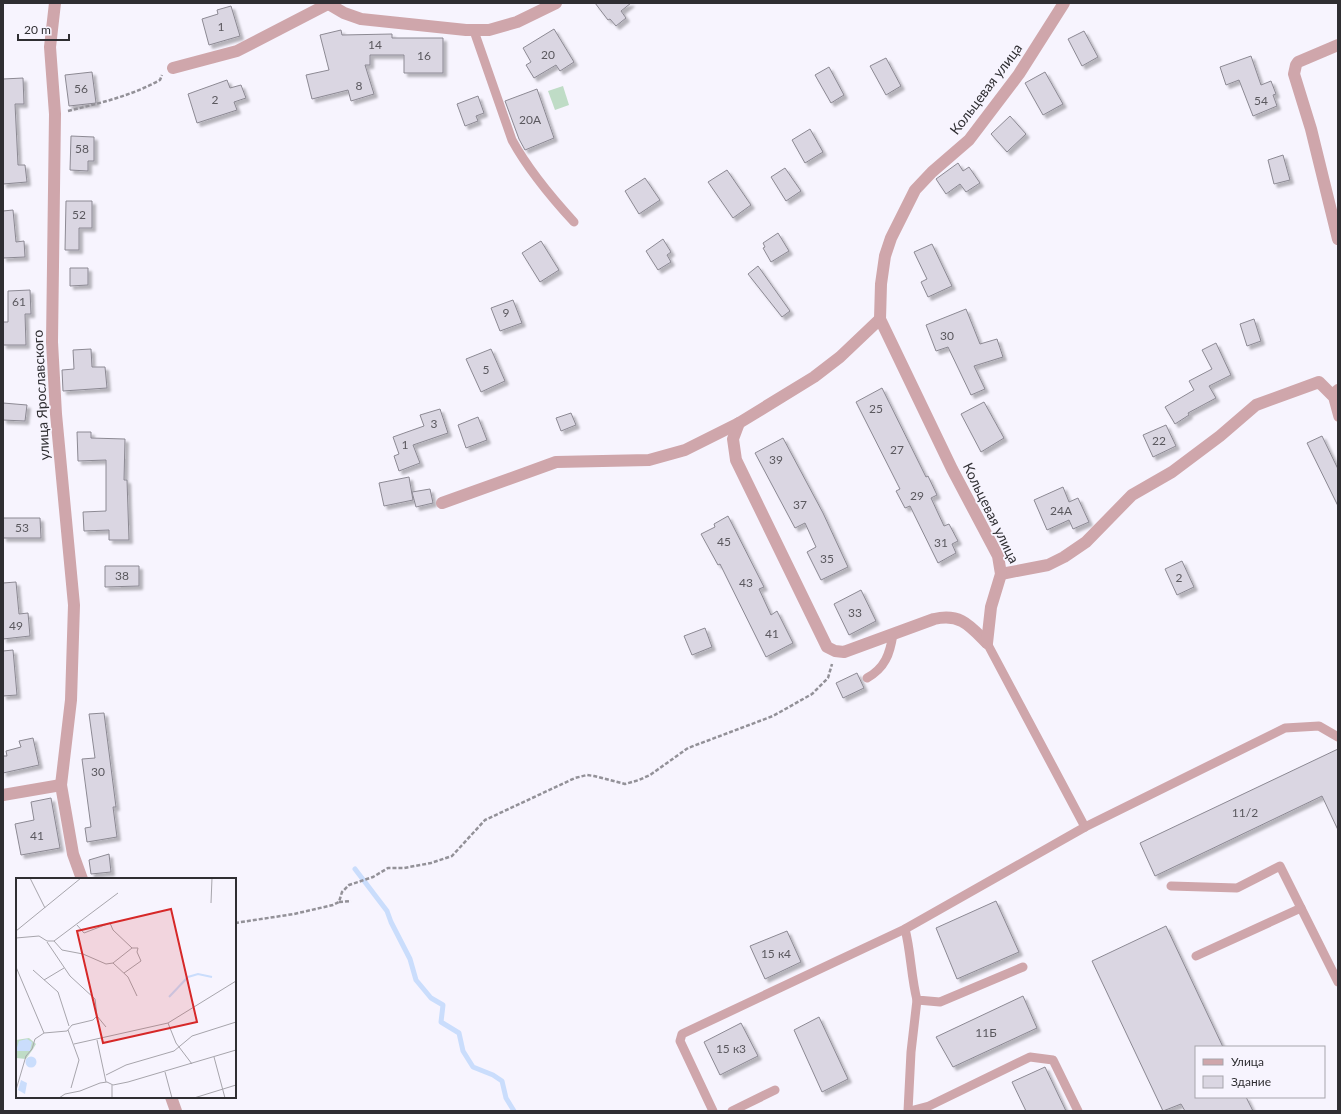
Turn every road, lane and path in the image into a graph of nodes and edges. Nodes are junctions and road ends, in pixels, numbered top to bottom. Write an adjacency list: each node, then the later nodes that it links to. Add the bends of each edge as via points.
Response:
1 (55, 3): 9 (street, улица Ярославского, via 50,47)
2 (556, 3): 5 (street, via 502,28)
3 (1064, 3): 12 (street, Кольцевая улица, via 1019,74 969,140 915,190 891,238 886,256 879,299)
4 (328, 4): 5 (street, via 361,19); 7 (street, via 237,51)
5 (474, 31): 10 (lane, via 512,140 546,191)
6 (1338, 45): 11 (street, via 1298,62 1294,74 1312,129)
7 (173, 68)
8 (160, 80): 9 (path, via 145,89 120,98)
9 (55, 114): 23 (street, улица Ярославского, via 52,342 56,422 74,605 70,700)
10 (574, 222)
11 (1338, 239)
12 (880, 319): 15 (street, via 840,357); 17 (street, Кольцевая улица, via 952,469 996,551)
13 (1335, 393): 14 (lane); 17 (street, Кольцевая улица, via 1319,382 1256,405 1172,472 1132,495 1079,548 1048,565)
14 (1338, 417)
15 (739, 423): 16 (street, via 666,457 649,460 556,462); 20 (street, via 733,439 736,460 825,645)
16 (442, 503)
17 (1001, 574): 19 (street, via 991,607)
18 (893, 634): 19 (street, via 934,619 953,618 969,624); 20 (street, via 844,652); 21 (lane, via 885,662)
19 (988, 643): 25 (lane)
20 (835, 652): 28 (path, via 828,678 812,694 773,716 688,748 639,780 625,784 587,775 575,778 485,820 452,856 431,863 388,868 373,877 349,885)
21 (867, 678)
22 (1338, 736): 25 (lane, via 1319,726 1285,728)
23 (61, 785): 24 (street); 26 (street, улица Ярославского, via 73,854)
24 (3, 795)
25 (1086, 827): 32 (lane)
26 (82, 878)
27 (1171, 886): 30 (lane, via 1237,888 1280,866)
28 (339, 902): 29 (path); 31 (path, via 320,909)
29 (351, 902)
30 (1300, 908): 33 (lane); 35 (lane)
31 (236, 923)
32 (905, 929): 37 (lane); 41 (lane, via 680,1035 680,1041)
33 (1196, 956)
34 (1023, 967): 37 (lane, via 940,1002)
35 (1335, 970): 36 (lane)
36 (1338, 982)
37 (917, 1000): 43 (lane, via 910,1052)
38 (775, 1090): 42 (lane)
39 (171, 1098): 40 (street)
40 (176, 1111)
41 (713, 1111)
42 (732, 1111)
43 (909, 1111): 44 (lane, via 929,1106 1030,1057 1053,1060)
44 (1078, 1111)

